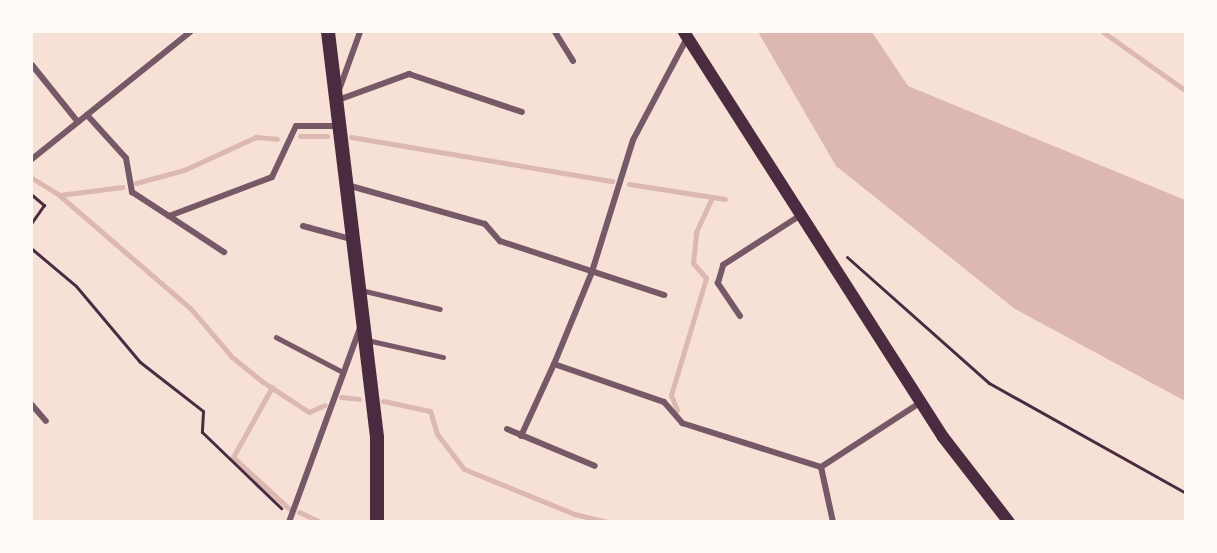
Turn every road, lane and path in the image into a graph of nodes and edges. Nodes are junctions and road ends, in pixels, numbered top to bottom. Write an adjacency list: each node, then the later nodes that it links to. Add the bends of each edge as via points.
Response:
1 (190, 32): 10 (street)
2 (328, 32): 8 (main road)
3 (360, 32): 8 (street)
4 (555, 32): 6 (street)
5 (686, 34): 16 (main road); 24 (street, via 633,140)
6 (573, 61)
7 (32, 65): 11 (street)
8 (337, 98): 9 (street, via 409,74); 12 (main road)
9 (522, 112)
10 (87, 115): 11 (street); 17 (street, via 126,158 132,192)
11 (78, 122): 13 (street)
12 (340, 126): 14 (main road); 17 (street, via 296,126 272,177)
13 (32, 159)
14 (347, 185): 20 (main road); 24 (street, via 485,224 500,241)
15 (32, 195): 18 (path, via 44,205)
16 (801, 215): 28 (street, via 723,265 718,283); 34 (main road)
17 (169, 216): 22 (street)
18 (32, 222)
19 (303, 226): 20 (street)
20 (351, 239): 25 (main road)
21 (32, 249): 42 (path, via 76,286 140,362 203,411 202,432)
22 (224, 252)
23 (845, 254): 41 (path, via 883,294 989,383)
24 (592, 272): 26 (street); 32 (street)
25 (356, 289): 27 (lane); 29 (main road)
26 (664, 295)
27 (440, 309)
28 (740, 316)
29 (361, 333): 31 (lane); 33 (street); 43 (main road, via 377,437)
30 (276, 337): 33 (lane)
31 (443, 357)
32 (554, 364): 38 (street); 40 (street, via 664,402 682,423)
33 (343, 372): 42 (street)
34 (921, 402): 40 (street); 45 (main road)
35 (32, 405): 36 (street)
36 (46, 421)
37 (507, 429): 38 (street)
38 (521, 436): 39 (street)
39 (595, 466)
40 (821, 467): 44 (street)
41 (1185, 493)
42 (290, 519)
43 (377, 522)
44 (833, 522)
45 (1009, 522)

